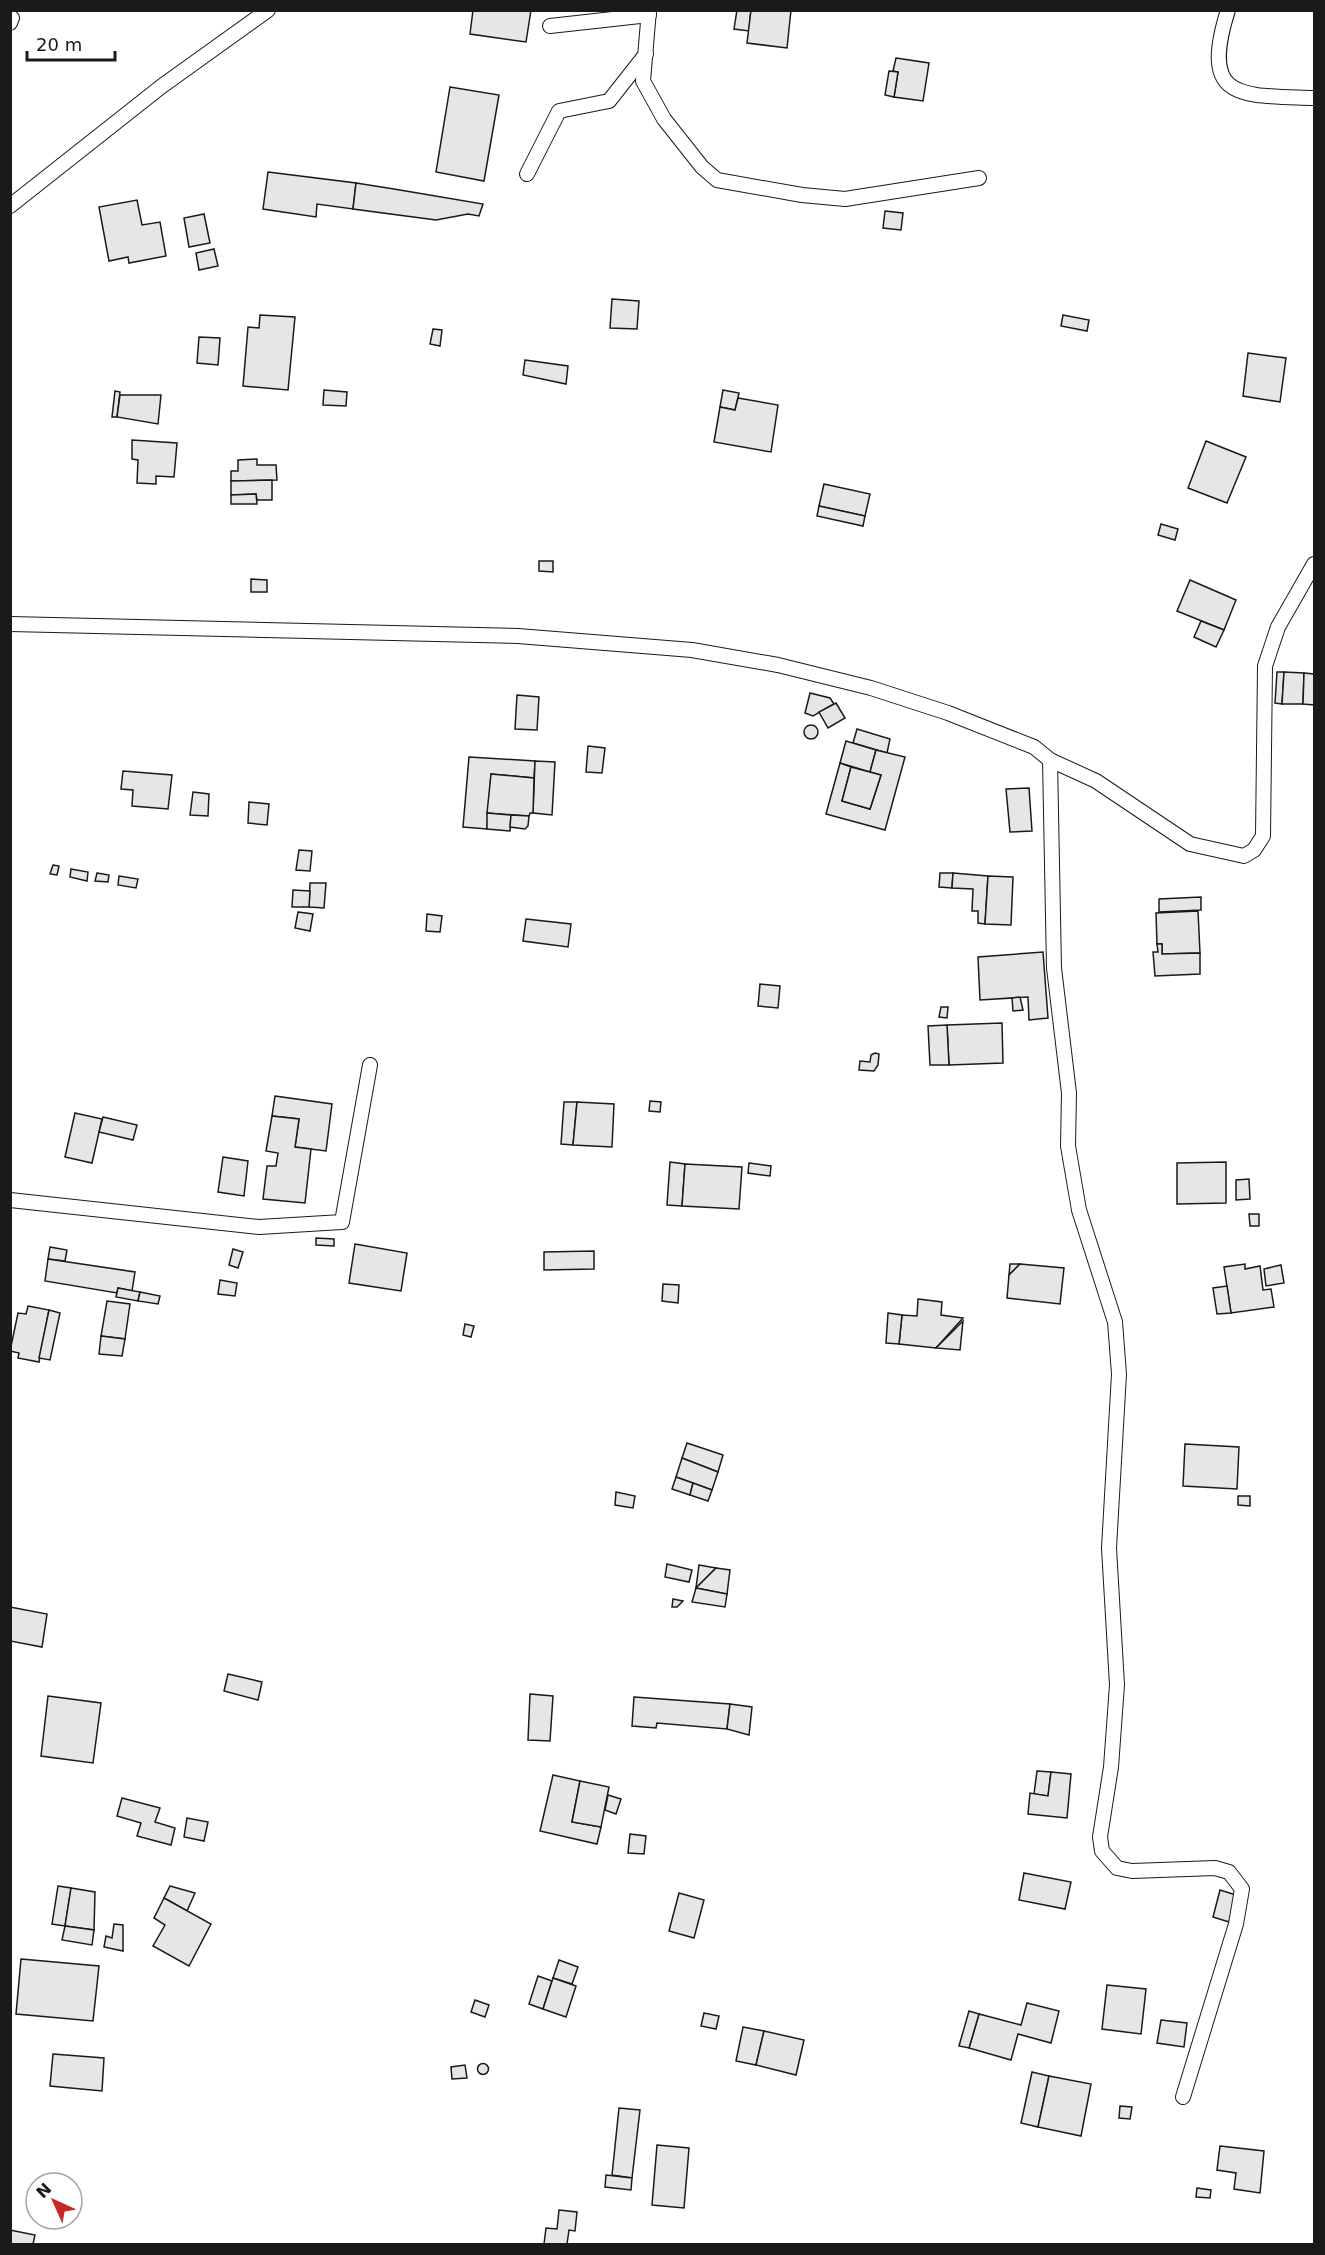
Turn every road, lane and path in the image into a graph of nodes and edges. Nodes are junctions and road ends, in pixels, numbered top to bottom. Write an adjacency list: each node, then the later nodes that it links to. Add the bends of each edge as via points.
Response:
1 (268, 10): 9 (lane, via 162,86)
2 (1228, 10): 6 (lane, via 1217,54 1227,85 1257,96)
3 (649, 13): 4 (lane); 5 (lane)
4 (550, 26)
5 (646, 54): 7 (lane, via 609,101 559,111); 8 (lane, via 643,81 664,119 717,180 845,199)
6 (1314, 98)
7 (527, 174)
8 (979, 178)
9 (10, 206)
10 (1314, 564): 12 (lane, via 1278,627 1265,666 1263,836 1254,850 1244,856 1190,844 1096,781)
11 (10, 624): 12 (lane, via 519,636 692,650 778,665 871,688 1034,747)
12 (1050, 760): 15 (lane, via 1054,968 1069,1094 1068,1146 1079,1210 1115,1322 1119,1374 1109,1548 1117,1685 1111,1767 1100,1837 1102,1851 1117,1868 1132,1871 1222,1870 1242,1889 1236,1924)
13 (370, 1065): 14 (lane, via 342,1222 259,1227)
14 (10, 1200)
15 (1183, 2097)

